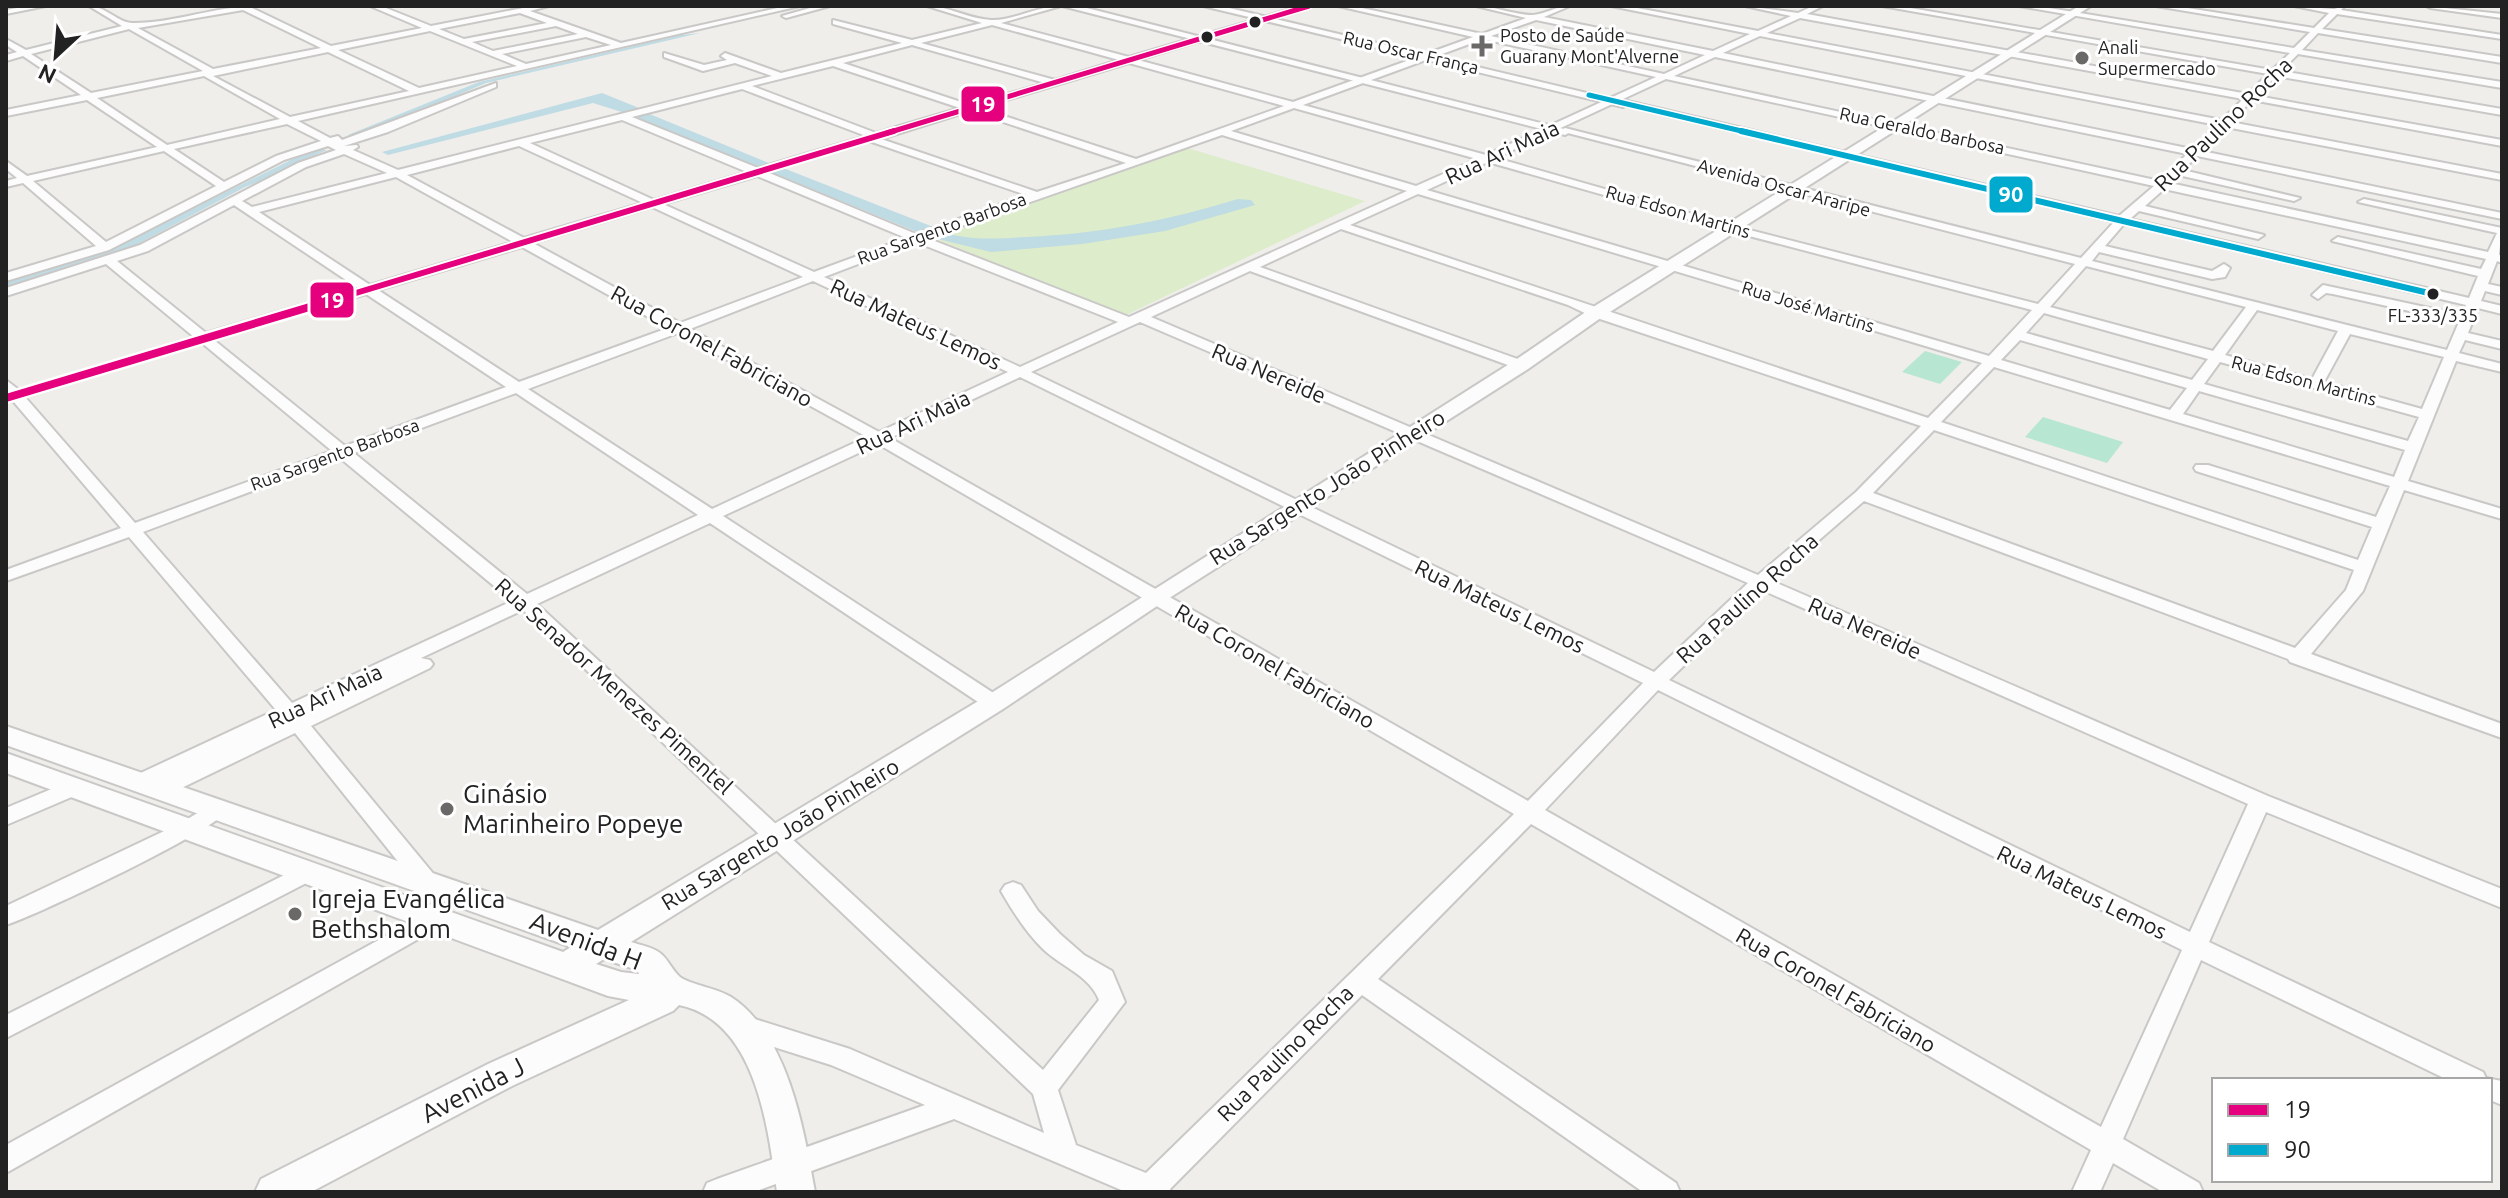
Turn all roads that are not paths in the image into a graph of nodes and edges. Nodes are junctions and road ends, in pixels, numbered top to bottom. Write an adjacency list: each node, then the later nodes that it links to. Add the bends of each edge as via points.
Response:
1 (42, 6): 29 (street)
2 (93, 6): 38 (street, Rua Coronel Fabriciano)
3 (201, 6): 25 (street)
4 (374, 6): 39 (street)
5 (545, 6): 27 (street)
6 (796, 6): 41 (street)
7 (826, 6): 41 (street)
8 (931, 6): 37 (street, Rua Edson Martins)
9 (1057, 6): 37 (street)
10 (1067, 6): 48 (street, Avenida Oscar Araripe)
11 (1208, 6): 34 (street, Rua Oscar França)
12 (1309, 6): 34 (street)
13 (1342, 6): 46 (street, Rua Geraldo Barbosa)
14 (1480, 6): 33 (street)
15 (1566, 6): 33 (street, Rua Sargento Barbosa)
16 (1615, 6): 45 (street)
17 (1749, 6): 30 (street)
18 (1835, 6): 30 (street, Rua Ari Maia)
19 (1886, 6): 43 (street)
20 (2023, 6): 31 (street)
21 (2086, 6): 31 (street, Rua Sargento João Pinheiro)
22 (2160, 6): 40 (street)
23 (2298, 6): 28 (street)
24 (2430, 6): 32 (street)
25 (184, 7): 38 (street)
26 (246, 7): 38 (street); 53 (street)
27 (526, 8): 36 (street); 39 (street)
28 (2338, 9): 40 (street, Rua Paulino Rocha); 47 (street)
29 (6, 12)
30 (1809, 13): 45 (street, Rua Ari Maia); 56 (street)
31 (2074, 14): 43 (street, Rua Sargento João Pinheiro); 54 (street)
32 (2502, 16)
33 (1535, 17): 46 (street, Rua Sargento Barbosa); 59 (street)
34 (1265, 19): 48 (street); 60 (street, Rua Oscar França)
35 (836, 22): 50 (street)
36 (555, 23): 44 (street); 49 (street)
37 (991, 23): 50 (street); 63 (street, Rua Edson Martins)
38 (123, 24): 42 (street); 51 (street); 67 (street, Rua Coronel Fabriciano)
39 (429, 29): 49 (street); 53 (street)
40 (2317, 30): 54 (street, Rua Paulino Rocha); 64 (street)
41 (705, 32): 52 (street); 95 (street, via 496,84)
42 (61, 33)
43 (2047, 33): 56 (street, Rua Sargento João Pinheiro); 68 (street)
44 (586, 34): 52 (street); 57 (street)
45 (1764, 35): 59 (street, Rua Ari Maia); 69 (street)
46 (1483, 36): 60 (street, Rua Sargento Barbosa); 71 (street, Rua Geraldo Barbosa)
47 (2502, 37)
48 (1200, 39): 63 (street); 72 (street, Avenida Oscar Araripe)
49 (461, 42): 57 (street)
50 (913, 43): 65 (street); 73 (street)
51 (14, 46): 61 (street); 77 (street)
52 (621, 46): 66 (street)
53 (332, 49): 67 (street); 76 (street)
54 (2298, 51): 68 (street, Rua Paulino Rocha); 74 (street)
55 (715, 53): 62 (street)
56 (2014, 53): 69 (street, Rua Sargento João Pinheiro); 78 (street)
57 (491, 54): 66 (street)
58 (667, 55): 62 (street, via 703,68)
59 (1718, 56): 71 (street, Rua Ari Maia); 79 (street)
60 (1427, 57): 72 (street, Rua Sargento Barbosa); 80 (street, Rua Oscar França)
61 (6, 58)
62 (736, 60): 70 (street)
63 (1130, 60): 73 (street); 81 (street, Rua Edson Martins)
64 (2502, 60)
65 (834, 63): 70 (street); 82 (street)
66 (526, 67): 76 (street)
67 (211, 73): 77 (street); 85 (street, Rua Coronel Fabriciano, via 223,74); 87 (street, Rua Coronel Fabriciano, via 208,77)
68 (2275, 73): 78 (street, Rua Paulino Rocha); 83 (street)
69 (1977, 76): 79 (street, Rua Sargento João Pinheiro); 88 (street)
70 (783, 77): 75 (street)
71 (1671, 78): 80 (street, Rua Ari Maia); 89 (street, Rua Geraldo Barbosa)
72 (1362, 80): 81 (street, Rua Sargento Barbosa); 90 (street, Avenida Oscar Araripe)
73 (1053, 82): 82 (street)
74 (2502, 85)
75 (745, 87): 86 (street); 92 (street)
76 (419, 92): 85 (street)
77 (87, 97): 84 (street); 96 (street)
78 (2251, 97): 88 (street, Rua Paulino Rocha); 94 (street)
79 (1940, 100): 89 (street, Rua Sargento João Pinheiro); 97 (street)
80 (1617, 102): 90 (street, Rua Ari Maia); 98 (street, Rua Oscar França)
81 (1294, 105): 91 (street, Rua Sargento Barbosa); 99 (street, Rua Edson Martins)
82 (971, 108): 92 (street); 100 (street)
83 (2502, 112)
84 (6, 113)
85 (307, 117): 87 (street); 95 (street, Rua Coronel Fabriciano)
86 (624, 117): 93 (street); 102 (street, Rua Nereide)
87 (293, 120): 95 (street, Rua Coronel Fabriciano); 96 (street)
88 (2223, 124): 97 (street, Rua Paulino Rocha); 104 (street)
89 (1897, 126): 98 (street, Rua Sargento João Pinheiro); 105 (street, Rua Geraldo Barbosa)
90 (1559, 130): 99 (street, Rua Ari Maia); 109 (street, Avenida Oscar Araripe)
91 (1219, 131): 100 (street, Rua Sargento Barbosa); 110 (street, Rua José Martins)
92 (874, 138): 102 (street); 111 (street)
93 (521, 143): 103 (street); 115 (street, Rua Mateus Lemos)
94 (2502, 143)
95 (344, 145): 103 (street, Rua Coronel Fabriciano); 108 (street, via 280,158); 113 (street)
96 (168, 149): 106 (street); 108 (street)
97 (2195, 152): 105 (street, Rua Paulino Rocha); 118 (street)
98 (1846, 155): 109 (street, Rua Sargento João Pinheiro); 119 (street, Rua Oscar França)
99 (1494, 160): 110 (street, Rua Ari Maia); 121 (street, Rua Edson Martins)
100 (1134, 162): 111 (street, Rua Sargento Barbosa)
101 (6, 164): 106 (street)
102 (759, 170): 115 (street); 124 (street, Rua Nereide)
103 (398, 174): 117 (street); 126 (street, Rua Coronel Fabriciano)
104 (2502, 177)
105 (2168, 178): 112 (street); 116 (street, Rua Paulino Rocha); 129 (street, Rua Geraldo Barbosa)
106 (25, 179): 107 (street); 127 (street)
107 (6, 184)
108 (224, 187): 127 (street)
109 (1792, 191): 121 (street, Rua Sargento João Pinheiro); 131 (street, Avenida Oscar Araripe)
110 (1423, 193): 120 (street, Rua Ari Maia); 132 (street, Rua José Martins)
111 (1036, 195): 124 (street, Rua Sargento Barbosa)
112 (2294, 198)
113 (236, 202): 117 (street); 130 (street)
114 (2364, 202): 122 (street)
115 (652, 203): 126 (street); 136 (street, Rua Mateus Lemos)
116 (2136, 207): 119 (street, Rua Paulino Rocha); 123 (street)
117 (251, 211): 138 (street)
118 (2502, 216)
119 (2120, 222): 128 (street, Rua Paulino Rocha); 142 (street, Rua Oscar França)
120 (1348, 228): 134 (street, Rua Ari Maia); 146 (street)
121 (1734, 229): 132 (street, Rua Sargento João Pinheiro); 144 (street, Rua Edson Martins)
122 (2502, 233): 129 (street)
123 (2258, 235)
124 (921, 237): 136 (street, Rua Sargento Barbosa); 147 (street, Rua Nereide, via 1040,289)
125 (2338, 241): 137 (street)
126 (521, 243): 138 (street); 149 (street, Rua Coronel Fabriciano)
127 (105, 247): 135 (street)
128 (2098, 248): 131 (street, Rua Paulino Rocha); 133 (street, via 2212,275)
129 (2498, 258): 137 (street)
130 (110, 261): 140 (street); 153 (street, Rua Senador Menezes Pimentel)
131 (2081, 263): 143 (street, Avenida Oscar Araripe); 144 (street, Rua Paulino Rocha)
132 (1674, 267): 146 (street, Rua Sargento João Pinheiro); 157 (street, Rua José Martins)
133 (2224, 268)
134 (1252, 271): 147 (street, Rua Ari Maia); 159 (street)
135 (6, 277)
136 (813, 277): 149 (street, Rua Sargento Barbosa); 160 (street, Rua Mateus Lemos)
137 (2483, 280): 139 (street); 142 (street)
138 (369, 288): 153 (street); 163 (street)
139 (2502, 291)
140 (6, 292)
141 (2318, 295): 148 (street, via 2323,289 2333,290)
142 (2473, 304): 145 (street, Rua Oscar França); 148 (street)
143 (2253, 306): 150 (street, Avenida Oscar Araripe); 156 (street)
144 (2041, 310): 151 (street, Rua Paulino Rocha); 156 (street, Rua Edson Martins)
145 (2502, 310)
146 (1596, 313): 159 (street, Rua Sargento João Pinheiro); 167 (street)
147 (1141, 320): 160 (street, Rua Ari Maia); 160 (street, Rua Ari Maia); 168 (street, Rua Nereide)
148 (2466, 320): 152 (street)
149 (680, 328): 163 (street, Rua Sargento Barbosa); 169 (street, Rua Coronel Fabriciano)
150 (2346, 329): 155 (street, Avenida Oscar Araripe); 161 (street)
151 (2017, 335): 157 (street, Rua Paulino Rocha); 162 (street)
152 (2459, 335): 154 (street); 155 (street)
153 (204, 341): 164 (street); 171 (street, Rua Senador Menezes Pimentel)
154 (2502, 345)
155 (2452, 356): 158 (street, Avenida Oscar Araripe); 165 (street)
156 (2216, 357): 161 (street, Rua Edson Martins); 162 (street)
157 (1991, 362): 166 (street, Rua José Martins); 167 (street, Rua Paulino Rocha)
158 (2502, 368)
159 (1516, 369): 168 (street, Rua Sargento João Pinheiro)
160 (1027, 376): 169 (street, Rua Ari Maia); 175 (street, Rua Mateus Lemos)
161 (2316, 384): 165 (street, Rua Edson Martins)
162 (2195, 386): 166 (street); 170 (street)
163 (517, 387): 171 (street, Rua Sargento Barbosa); 177 (street)
164 (9, 392): 179 (street)
165 (2427, 415): 170 (street)
166 (2173, 417): 173 (street, Rua José Martins)
167 (1931, 424): 174 (street, Rua Paulino Rocha); 180 (street)
168 (1411, 434): 175 (street, Rua Sargento João Pinheiro); 182 (street, Rua Nereide)
169 (885, 442): 177 (street, Rua Ari Maia); 183 (street, Rua Coronel Fabriciano)
170 (2411, 447): 173 (street)
171 (341, 453): 179 (street, Rua Sargento Barbosa); 184 (street, Rua Senador Menezes Pimentel)
172 (2202, 468): 178 (street)
173 (2398, 481): 176 (street, Rua José Martins); 178 (street)
174 (1862, 495): 182 (street, Rua Paulino Rocha); 185 (street)
175 (1299, 505): 183 (street, Rua Sargento João Pinheiro); 186 (street, Rua Mateus Lemos)
176 (2502, 514)
177 (718, 518): 184 (street, Rua Ari Maia); 187 (street)
178 (2380, 524): 180 (street)
179 (133, 529): 181 (street, Rua Sargento Barbosa); 188 (street)
180 (2363, 567): 185 (street, via 2354,591)
181 (6, 576)
182 (1760, 582): 186 (street, Rua Paulino Rocha); 195 (street, Rua Nereide)
183 (1155, 597): 187 (street, Rua Sargento João Pinheiro); 197 (street, Rua Coronel Fabriciano)
184 (531, 607): 188 (street, Rua Ari Maia); 200 (street, Rua Senador Menezes Pimentel)
185 (2298, 656): 189 (street); 191 (street, via 2397,705)
186 (1655, 682): 197 (street, Rua Paulino Rocha); 208 (street, Rua Mateus Lemos)
187 (994, 703): 200 (street, Rua Sargento João Pinheiro)
188 (293, 718): 193 (street, Rua Ari Maia); 193 (street, Rua Ari Maia); 202 (street)
189 (2502, 731)
190 (6, 735): 193 (street, Avenida H)
191 (2502, 743)
192 (6, 763): 194 (street, Avenida H)
193 (150, 785): 196 (street, Avenida H)
194 (73, 788): 198 (street); 199 (street, Avenida H)
195 (2260, 801): 204 (street, Rua Nereide); 208 (street)
196 (218, 809): 199 (street); 202 (street, Avenida H)
197 (1529, 813): 210 (street, Rua Paulino Rocha); 217 (street, Rua Coronel Fabriciano)
198 (6, 817)
199 (187, 830): 201 (street, Avenida H); 205 (street)
200 (777, 836): 207 (street, Rua Sargento João Pinheiro); 215 (street, Rua Senador Menezes Pimentel)
201 (306, 873): 206 (street, Avenida H); 213 (street)
202 (428, 883): 207 (street, Avenida H)
203 (1013, 891): 215 (street, via 1028,919 1103,978 1112,1002)
204 (2502, 899)
205 (6, 916)
206 (435, 918): 209 (street, Avenida H); 219 (street)
207 (600, 944): 209 (street, Rua Sargento João Pinheiro); 211 (street, Avenida H, via 648,961)
208 (2194, 947): 214 (street, Rua Mateus Lemos); 217 (street)
209 (566, 966): 211 (street, Avenida H, via 620,986)
210 (1359, 979): 221 (street, Rua Paulino Rocha); 224 (street)
211 (672, 991): 212 (street, via 714,1004); 222 (street, Avenida J)
212 (742, 1026): 216 (street, via 831,1051); 220 (street, via 775,1091)
213 (6, 1027)
214 (2470, 1078)
215 (1044, 1088): 218 (street, Rua Senador Menezes Pimentel)
216 (956, 1106): 218 (street); 220 (street)
217 (2105, 1144): 225 (street); 226 (street, Rua Coronel Fabriciano)
218 (1065, 1155): 221 (street)
219 (6, 1160)
220 (794, 1178): 223 (street)
221 (1154, 1190)
222 (274, 1192)
223 (717, 1192)
224 (1666, 1192)
225 (2086, 1192)
226 (2189, 1192)

